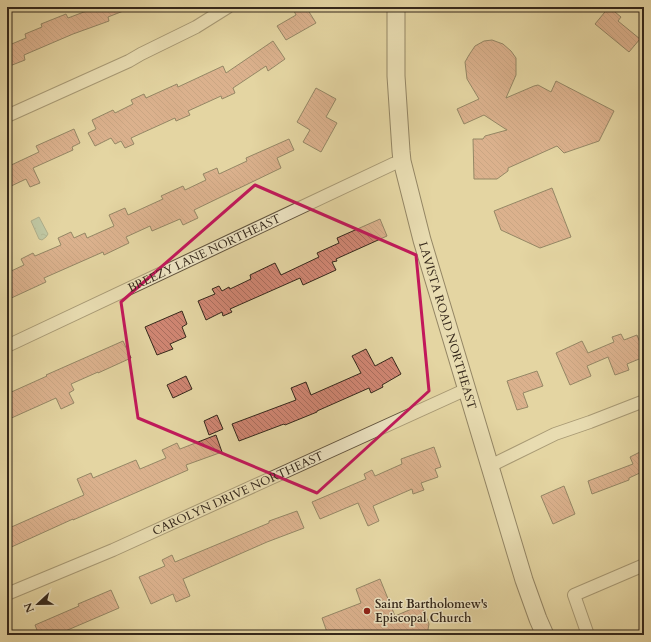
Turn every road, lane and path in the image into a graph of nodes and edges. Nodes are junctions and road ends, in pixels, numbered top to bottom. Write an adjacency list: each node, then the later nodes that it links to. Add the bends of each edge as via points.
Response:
1 (228, 7): 3 (street, via 196,27 129,61)
2 (396, 7): 4 (main road, LAVISTA ROAD NORTHEAST, via 396,76)
3 (7, 116)
4 (402, 161): 5 (street, BREEZY LANE NORTHEAST); 6 (main road, LAVISTA ROAD NORTHEAST, via 422,240)
5 (7, 346)
6 (467, 389): 8 (main road, LAVISTA ROAD NORTHEAST); 10 (street, CAROLYN DRIVE NORTHEAST, via 113,550)
7 (644, 401): 8 (street, via 555,434)
8 (490, 466): 11 (main road, LAVISTA ROAD NORTHEAST, via 524,580)
9 (644, 565): 12 (street, via 574,595)
10 (7, 594)
11 (545, 635)
12 (588, 635)

